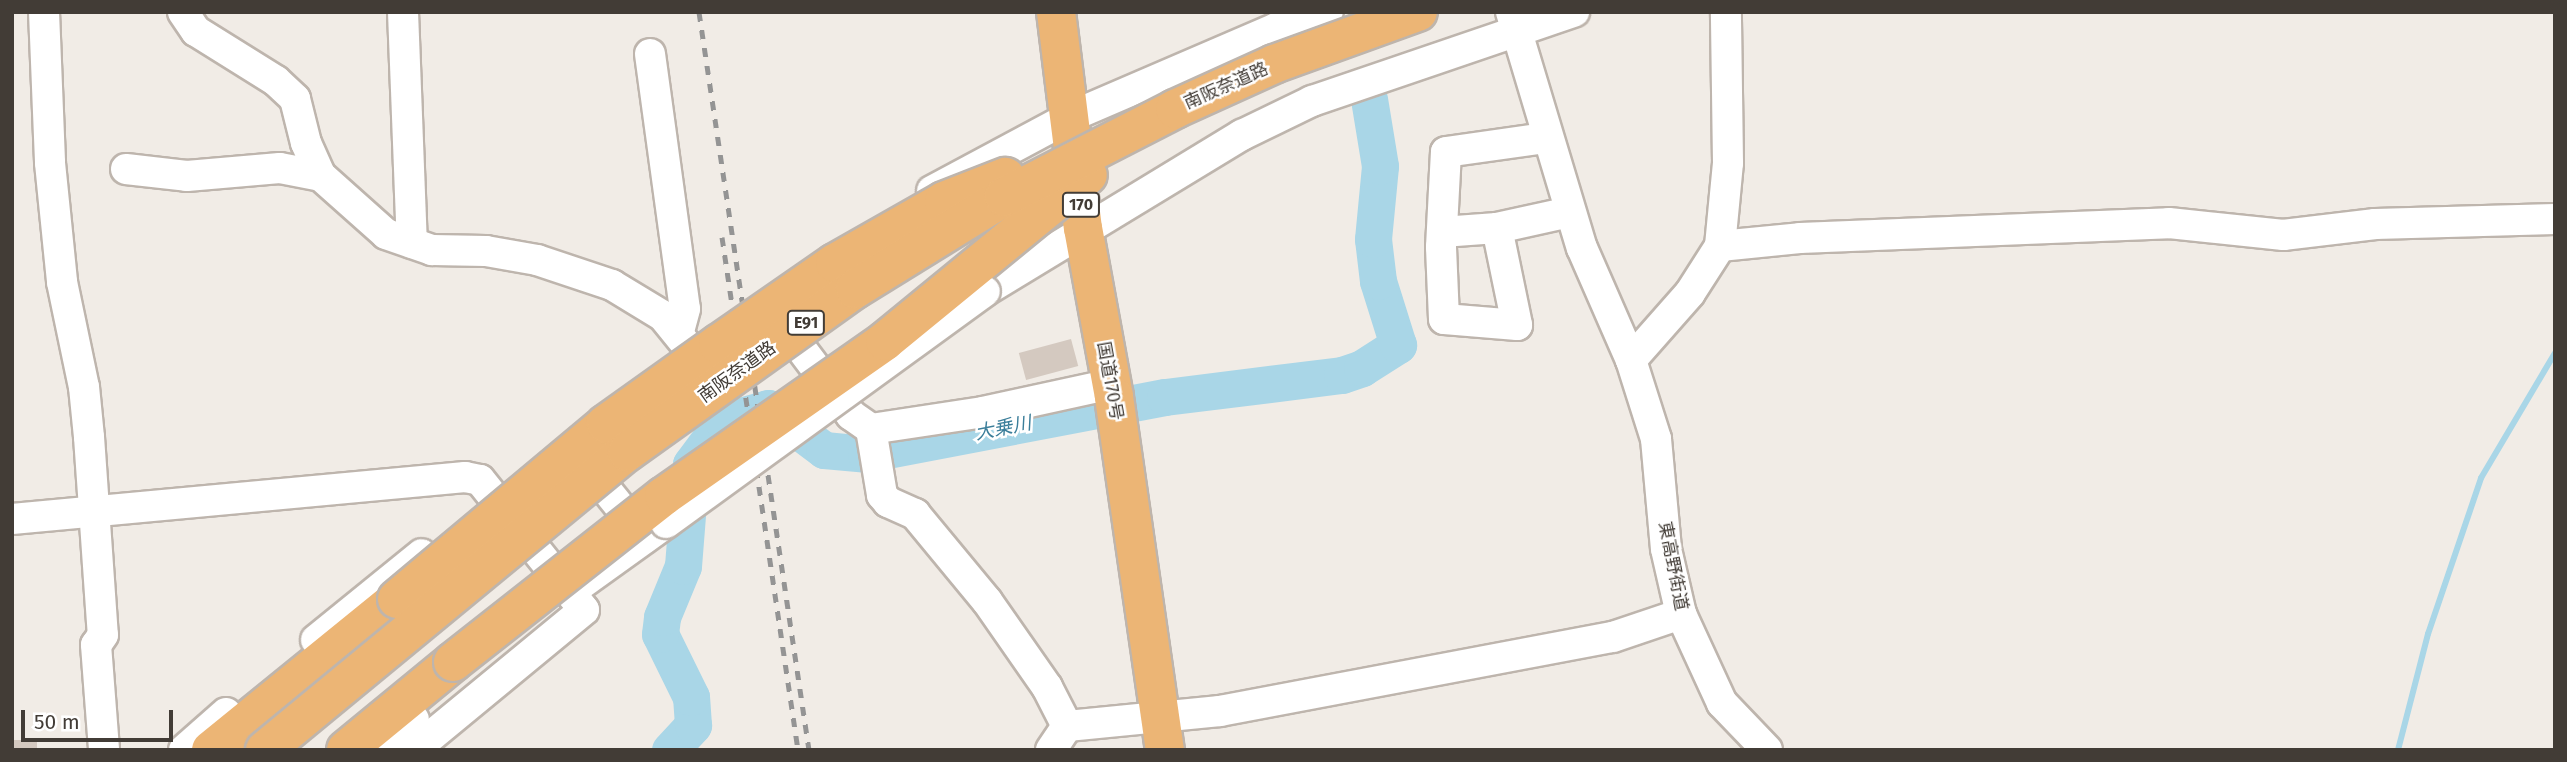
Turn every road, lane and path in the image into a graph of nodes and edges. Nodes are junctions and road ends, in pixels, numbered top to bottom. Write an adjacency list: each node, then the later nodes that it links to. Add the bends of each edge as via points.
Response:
1 (44, 12): 31 (street, via 50,163 62,282 84,387)
2 (183, 12): 15 (street, via 196,31 276,80 295,99 306,143)
3 (403, 12): 22 (street)
4 (1056, 12): 12 (highway, 国道170号 / 170)
5 (1328, 12): 12 (street, via 1276,28)
6 (1418, 12): 9 (highway, 南阪奈道路 / E91, bridge)
7 (1574, 12): 10 (street)
8 (1726, 12): 23 (street, via 1728,163)
9 (1372, 19): 16 (highway, 南阪奈道路 / E91, via 1169,89); 42 (highway, 南阪奈道路 / E91, bridge, via 1175,108 1004,197 856,289 627,452); 43 (highway, bridge, via 1083,178 885,341 664,496)
10 (1513, 22): 13 (street, 東高野街道); 19 (street, via 1312,101 1241,135)
11 (650, 54): 25 (street, via 685,309)
12 (1072, 116): 19 (highway, 国道170号 / 170); 24 (street, via 947,181)
13 (1546, 138): 17 (street, 東高野街道); 21 (street, via 1446,152)
14 (126, 169): 15 (street, via 187,176 280,167)
15 (321, 176): 22 (street, via 386,234)
16 (1008, 176): 40 (highway, bridge, via 944,201 835,263 718,344 607,424); 41 (highway, 南阪奈道路 / E91, bridge, via 850,279 618,442)
17 (1570, 212): 20 (street); 26 (street, 東高野街道)
18 (2555, 219): 23 (street, via 2375,224 2283,235 2169,223 1800,237)
19 (1083, 228): 27 (highway, 国道170号 / 170); 33 (street, bridge, via 985,290)
20 (1497, 228): 21 (street); 21 (street, via 1517,325 1444,318)
21 (1442, 232)
22 (412, 243): 25 (street, via 432,250 486,251 537,260 612,285 663,316)
23 (1720, 246): 26 (street, via 1690,293)
24 (761, 295): 25 (street); 29 (street)
25 (683, 339): 28 (street)
26 (1631, 360): 35 (street, 東高野街道, via 1656,439 1666,549)
27 (1114, 401): 29 (street, via 983,412); 36 (highway, 国道170号 / 170)
28 (564, 437): 30 (street); 33 (street)
29 (873, 445): 37 (street, via 888,502 915,514 987,601 1047,687)
30 (495, 494): 31 (street, via 480,481 465,477); 34 (street); 39 (street)
31 (92, 512): 32 (street); 38 (street, via 103,635 96,645)
32 (12, 519)
33 (655, 530): 34 (street)
34 (577, 601): 44 (street); 45 (street)
35 (1681, 614): 36 (street, via 1613,637 1220,711); 46 (street, 東高野街道, via 1722,703)
36 (1163, 733): 37 (street)
37 (1059, 738)
38 (104, 750)
39 (184, 750)
40 (211, 750)
41 (243, 750)
42 (265, 750)
43 (346, 750)
44 (377, 750)
45 (414, 750)
46 (1767, 750)

